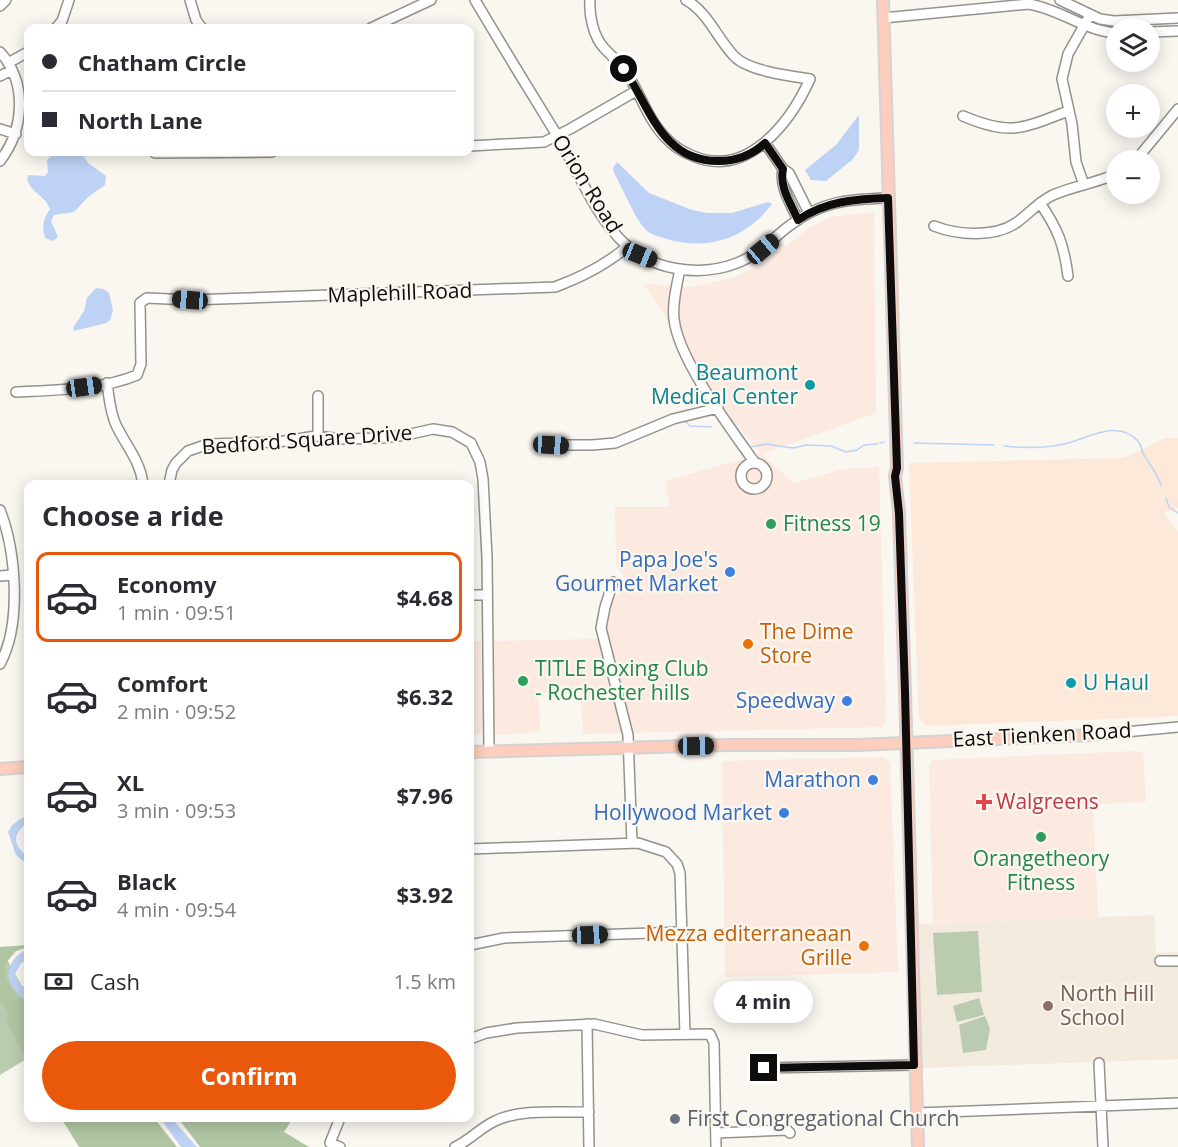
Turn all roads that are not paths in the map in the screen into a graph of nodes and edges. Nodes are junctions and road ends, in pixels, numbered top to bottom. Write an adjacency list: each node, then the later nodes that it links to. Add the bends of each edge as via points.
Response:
1 (6, 0): 11 (street)
2 (69, 0): 15 (street)
3 (190, 0): 16 (street)
4 (431, 0): 17 (street)
5 (475, 0): 32 (street, Orion Road)
6 (590, 0): 26 (street, via 598,40 624,69)
7 (686, 0): 33 (street, via 740,61 810,79 796,106)
8 (883, 0): 13 (main road)
9 (1060, 0): 12 (street)
10 (970, 5): 13 (street); 18 (street, via 1029,4)
11 (0, 6)
12 (1090, 15): 14 (street, via 1114,21); 18 (street)
13 (883, 18): 40 (main road)
14 (1178, 18)
15 (59, 24)
16 (199, 24)
17 (380, 24)
18 (1084, 25): 20 (street); 28 (street, via 1068,54 1063,73)
19 (1178, 31): 21 (street)
20 (1106, 32)
21 (1160, 32)
22 (0, 52): 24 (street)
23 (24, 55): 24 (street)
24 (10, 67): 25 (street); 31 (street, via 18,86)
25 (0, 76)
26 (636, 91): 32 (street); 33 (street, via 666,139 697,158 736,159)
27 (1178, 109): 35 (street)
28 (1068, 111): 29 (street, via 1026,127 1011,128 986,126); 39 (street)
29 (963, 116)
30 (0, 129): 31 (street)
31 (16, 134): 36 (street)
32 (558, 136): 34 (street, via 544,142); 45 (street, Orion Road, via 600,211)
33 (765, 143): 37 (street)
34 (474, 146)
35 (1144, 150)
36 (0, 161)
37 (783, 169): 42 (street, via 789,173); 43 (street, via 784,190)
38 (1106, 177): 39 (street)
39 (1084, 185): 41 (street)
40 (888, 198): 42 (street, Orion Road, via 840,201); 66 (main road)
41 (1040, 203): 44 (street, via 1017,223 997,231 949,232); 47 (street, via 1060,235)
42 (809, 213): 43 (street, Orion Road)
43 (798, 220): 46 (street, Orion Road, via 763,249 739,262 708,270)
44 (934, 226)
45 (628, 246): 46 (street, Orion Road, via 640,255); 48 (street, Maplehill Road, via 584,276 555,287 190,300 147,298 140,303 141,364 137,375)
46 (680, 269): 51 (street, via 675,327 685,355)
47 (1068, 276)
48 (107, 383): 49 (street); 55 (street, via 115,423 135,455)
49 (16, 392)
50 (318, 396): 52 (street)
51 (718, 408): 53 (street, via 672,419 615,443); 54 (street, via 747,452)
52 (318, 436): 56 (street, Bedford Square Drive, via 197,447 176,463); 62 (street, Bedford Square Drive, via 382,438 433,429 452,432 471,443 483,479)
53 (551, 445)
54 (750, 464)
55 (142, 480)
56 (170, 480)
57 (0, 510): 58 (street, via 11,543)
58 (12, 575): 59 (street); 63 (street, via 13,626)
59 (0, 576)
60 (613, 582): 67 (street, via 603,613 602,632)
61 (474, 595): 62 (street)
62 (487, 595): 69 (street)
63 (0, 664)
64 (1178, 727): 65 (street, East Tienken Road)
65 (1093, 735): 66 (main road, East Tienken Road)
66 (906, 743): 67 (main road, East Tienken Road); 81 (main road)
67 (629, 747): 69 (main road, East Tienken Road); 72 (street)
68 (474, 752): 69 (main road, East Tienken Road)
69 (489, 752)
70 (24, 767): 71 (main road)
71 (3, 768)
72 (632, 843): 73 (street); 74 (street, via 666,852 677,864)
73 (474, 849)
74 (683, 932): 75 (street, via 504,938); 79 (street)
75 (474, 944)
76 (1160, 961): 77 (street)
77 (1178, 961)
78 (587, 1024): 79 (street, via 636,1034); 80 (street, via 517,1028); 86 (street)
79 (685, 1034): 89 (street, via 710,1034 713,1038)
80 (474, 1038)
81 (914, 1062): 83 (street); 87 (main road)
82 (1099, 1063): 85 (street)
83 (764, 1068)
84 (1178, 1103): 85 (street)
85 (1101, 1106): 87 (street); 96 (street)
86 (589, 1112): 92 (street, via 512,1115); 93 (street)
87 (917, 1113): 95 (main road)
88 (338, 1122): 91 (street, via 330,1143)
89 (716, 1133): 90 (street); 94 (street)
90 (790, 1133)
91 (340, 1147)
92 (455, 1147)
93 (589, 1147)
94 (716, 1147)
95 (918, 1147)
96 (1103, 1147)

